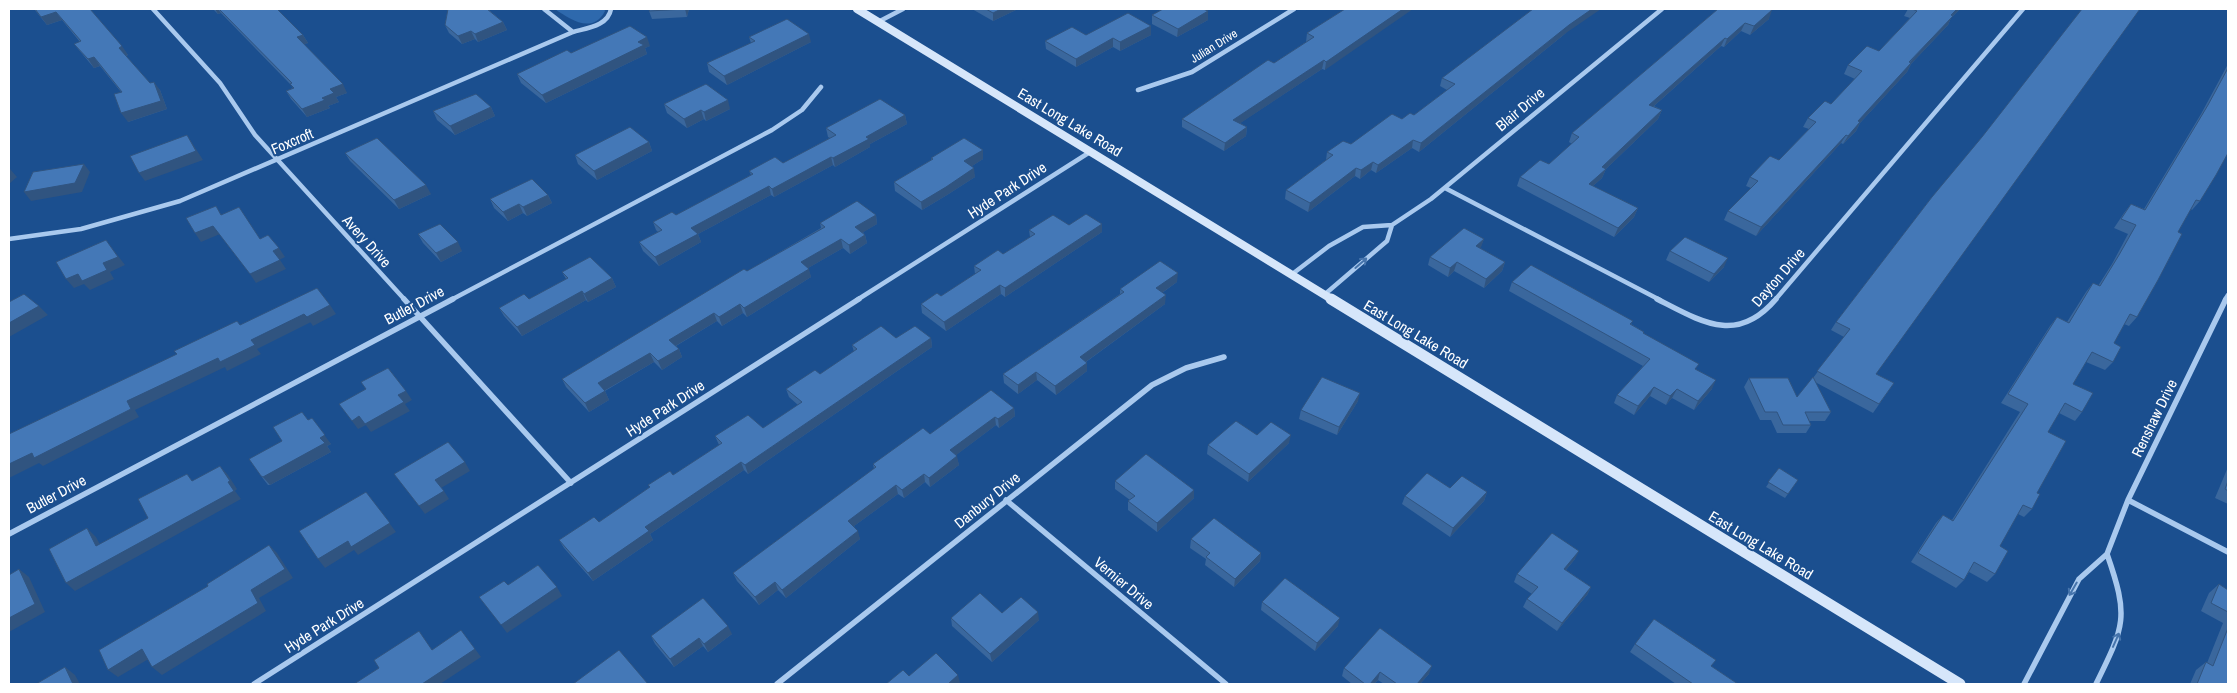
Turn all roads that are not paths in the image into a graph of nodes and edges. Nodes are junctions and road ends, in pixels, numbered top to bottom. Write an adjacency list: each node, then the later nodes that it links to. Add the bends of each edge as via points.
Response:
1 (153, 9): 14 (street, Avery Drive, via 212,74 249,128)
2 (544, 9): 10 (street)
3 (611, 9): 10 (street, Foxcroft, via 609,18 603,22)
4 (856, 9): 9 (main road, East Long Lake Road)
5 (903, 9): 9 (street)
6 (1294, 9): 12 (street, Julian Drive, via 1192,72)
7 (1662, 9): 15 (street, Blair Drive)
8 (2022, 9): 15 (street, Dayton Drive, via 1770,306 1757,319 1743,326 1718,326 1694,318)
9 (878, 22): 13 (main road, East Long Lake Road)
10 (574, 32): 14 (street, Foxcroft)
11 (821, 87): 21 (street, Butler Drive, via 802,110 772,130)
12 (1138, 90)
13 (1090, 152): 18 (main road, East Long Lake Road); 23 (street, Hyde Park Drive)
14 (278, 160): 17 (street, Foxcroft, via 216,187 142,213 82,229); 21 (street, Avery Drive)
15 (1445, 188): 16 (street, Blair Drive)
16 (1392, 225): 18 (street, via 1363,227 1329,246); 20 (street, Blair Drive, one-way to 16, via 1387,241)
17 (9, 240)
18 (1291, 275): 20 (main road, East Long Lake Road)
19 (2228, 294): 25 (street, Renshaw Drive)
20 (1324, 295): 32 (main road, East Long Lake Road)
21 (419, 317): 23 (street, Avery Drive); 26 (street, Butler Drive)
22 (1224, 357): 24 (street, Danbury Drive, via 1174,371 1152,385)
23 (571, 483): 29 (street, Hyde Park Drive)
24 (1006, 500): 30 (street, Danbury Drive); 31 (street, Vernier Drive)
25 (2128, 500): 27 (street); 28 (street, Renshaw Drive)
26 (9, 534)
27 (2228, 552)
28 (2107, 554): 33 (street, Renshaw Drive, one-way to 33, via 2079,579); 34 (street, one-way to 28, via 2120,631 2122,609)
29 (254, 684)
30 (777, 684)
31 (1226, 684)
32 (1960, 684)
33 (2024, 684)
34 (2096, 684)

